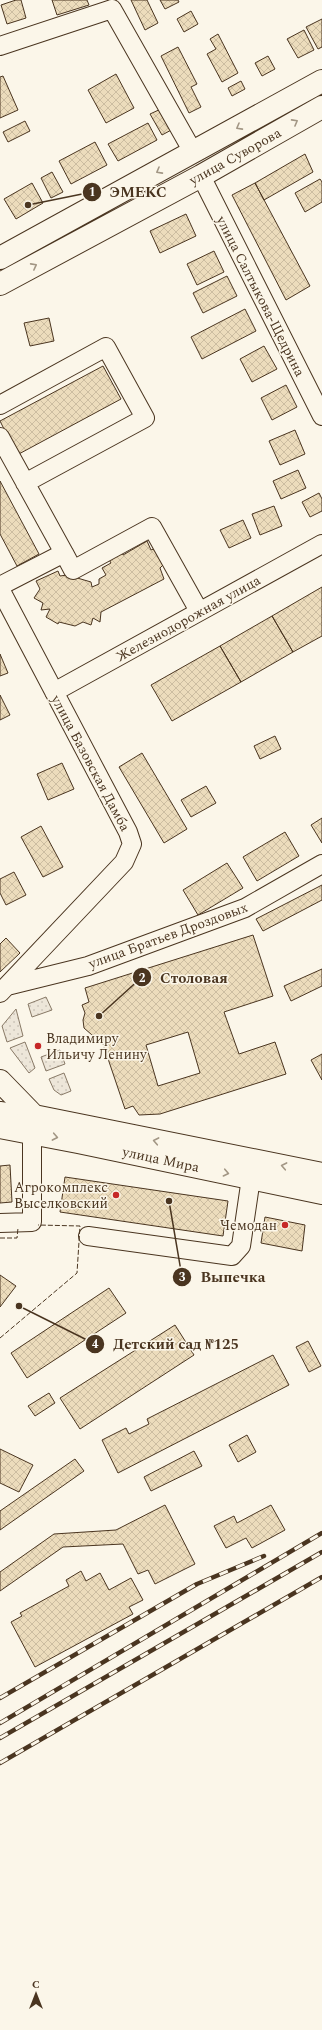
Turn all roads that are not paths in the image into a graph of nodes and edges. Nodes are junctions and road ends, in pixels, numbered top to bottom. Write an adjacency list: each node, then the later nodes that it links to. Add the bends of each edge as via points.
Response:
1 (114, 4): 2 (street); 5 (street)
2 (0, 46)
3 (322, 81): 5 (main road, улица Суворова, one-way to 5)
4 (322, 107): 6 (main road, улица Суворова, one-way to 4)
5 (193, 152): 7 (main road, улица Суворова, one-way to 7)
6 (201, 176): 8 (main road, улица Суворова, one-way to 6); 10 (street, улица Салтыкова-Щедрина)
7 (0, 258)
8 (0, 284)
9 (0, 405): 12 (street, via 106,347 145,418)
10 (322, 416)
11 (0, 438): 12 (street)
12 (25, 483): 14 (street)
13 (322, 544): 17 (street, Железнодорожная улица)
14 (64, 553): 15 (street); 17 (street, via 73,570 152,527)
15 (0, 586)
16 (0, 590): 18 (street, улица Базовская Дамба)
17 (199, 611): 18 (street, Железнодорожная улица)
18 (54, 692): 20 (street, улица Базовская Дамба, via 132,844 124,862)
19 (322, 864): 20 (street, улица Братьев Дроздовых, via 245,908 88,966)
20 (3, 989)
21 (0, 1082): 23 (main road)
22 (0, 1111): 23 (street, улица Мира)
23 (33, 1124): 24 (main road, улица Мира); 25 (main road, улица Мира, one-way to 23); 26 (main road, улица Мира, one-way to 26); 28 (street, via 32,1222)
24 (0, 1127)
25 (322, 1174)
26 (251, 1178): 27 (main road, улица Мира); 29 (street, via 240,1246 232,1256)
27 (322, 1193)
28 (0, 1223)
29 (88, 1236)

